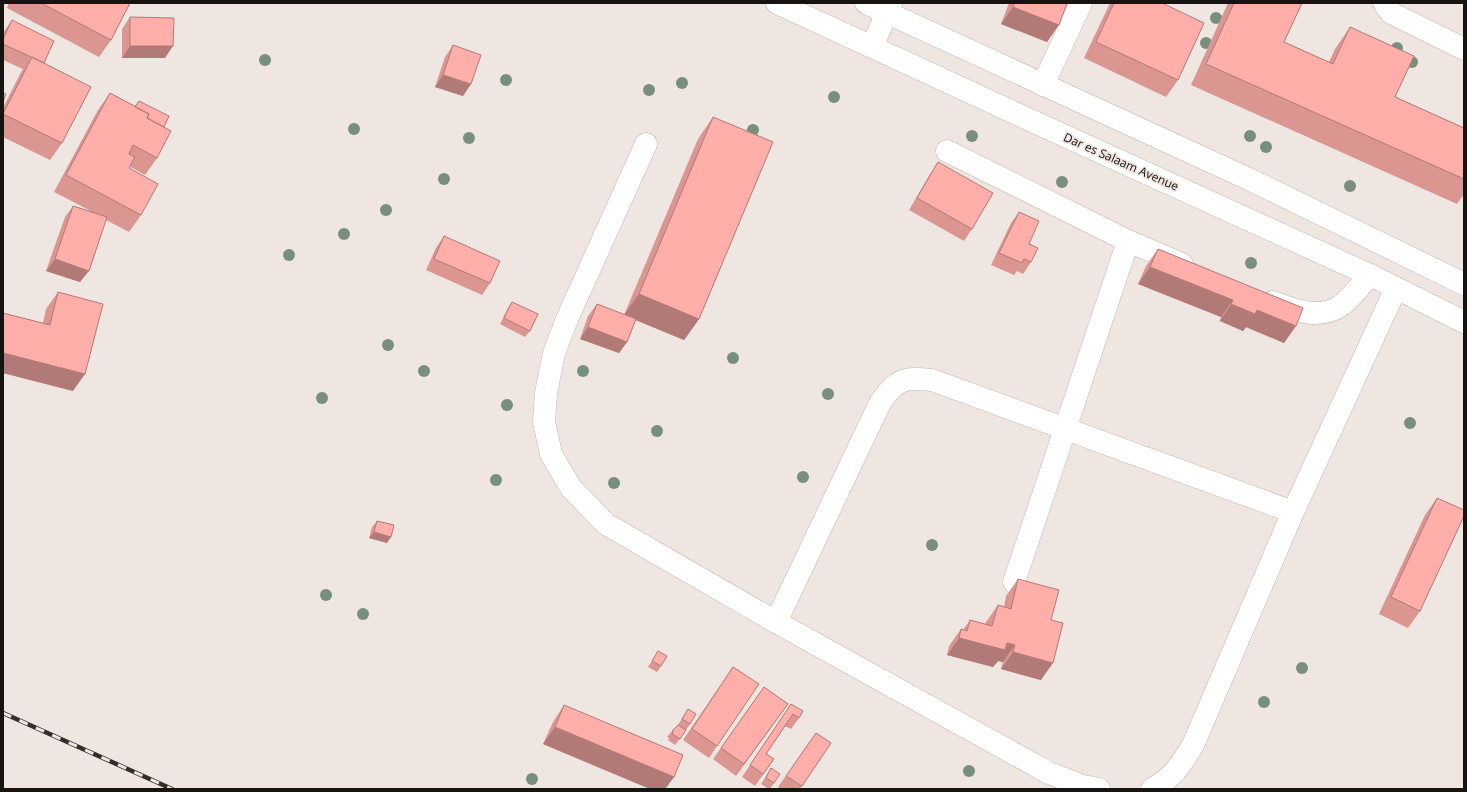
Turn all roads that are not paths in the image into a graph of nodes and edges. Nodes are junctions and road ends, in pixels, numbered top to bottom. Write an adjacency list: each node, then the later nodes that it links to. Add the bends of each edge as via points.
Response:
1 (777, 3): 6 (main road, Dar es Salaam Avenue)
2 (866, 3): 5 (main road)
3 (1081, 3): 8 (main road)
4 (1384, 3): 7 (main road, via 1391,13)
5 (889, 8): 6 (main road); 8 (main road)
6 (872, 47): 13 (main road, Dar es Salaam Avenue)
7 (1464, 49)
8 (1043, 85): 14 (main road)
9 (646, 144): 21 (main road, via 554,353 546,393 544,422 551,454 571,488 606,524)
10 (947, 151): 11 (main road)
11 (1128, 241): 12 (main road); 18 (main road)
12 (1199, 271)
13 (1370, 275): 15 (main road, Dar es Salaam Avenue); 16 (main road, via 1343,304 1332,311 1319,314 1292,310)
14 (1462, 279)
15 (1396, 288): 17 (main road, Dar es Salaam Avenue); 19 (main road)
16 (1256, 294)
17 (1464, 322)
18 (1064, 429): 19 (main road); 20 (main road); 21 (main road, via 932,380 913,378 901,381 889,390 880,403)
19 (1293, 512): 23 (main road, via 1193,745 1177,770)
20 (1014, 582)
21 (776, 622): 22 (main road, via 1050,773 1083,786)
22 (1099, 789)
23 (1152, 789)

